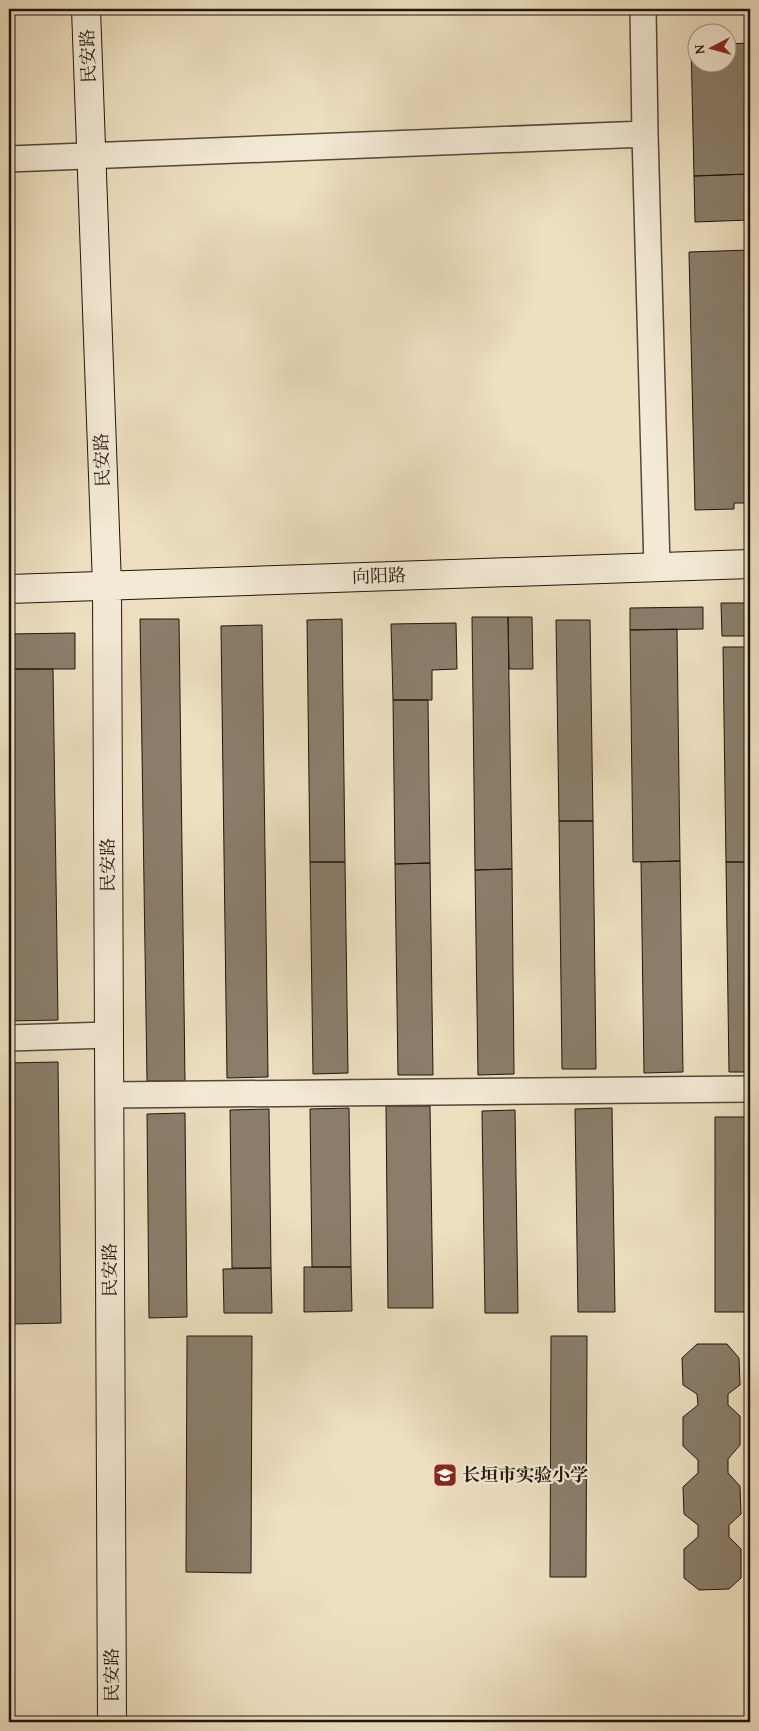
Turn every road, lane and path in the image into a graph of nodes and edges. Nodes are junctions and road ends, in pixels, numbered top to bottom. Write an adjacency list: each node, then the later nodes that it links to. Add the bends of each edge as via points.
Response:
1 (86, 9): 4 (street, 民安路)
2 (643, 9): 3 (street)
3 (645, 134): 4 (street); 7 (street)
4 (91, 156): 5 (street); 8 (street, 民安路)
5 (9, 159)
6 (750, 564): 7 (street, 向阳路)
7 (657, 567): 8 (street, 向阳路)
8 (107, 585): 9 (street, 向阳路); 10 (street, 民安路)
9 (9, 589)
10 (109, 1035): 11 (street); 13 (street, 民安路)
11 (9, 1038)
12 (750, 1089): 13 (street)
13 (109, 1095): 14 (street, 民安路)
14 (112, 1722)

